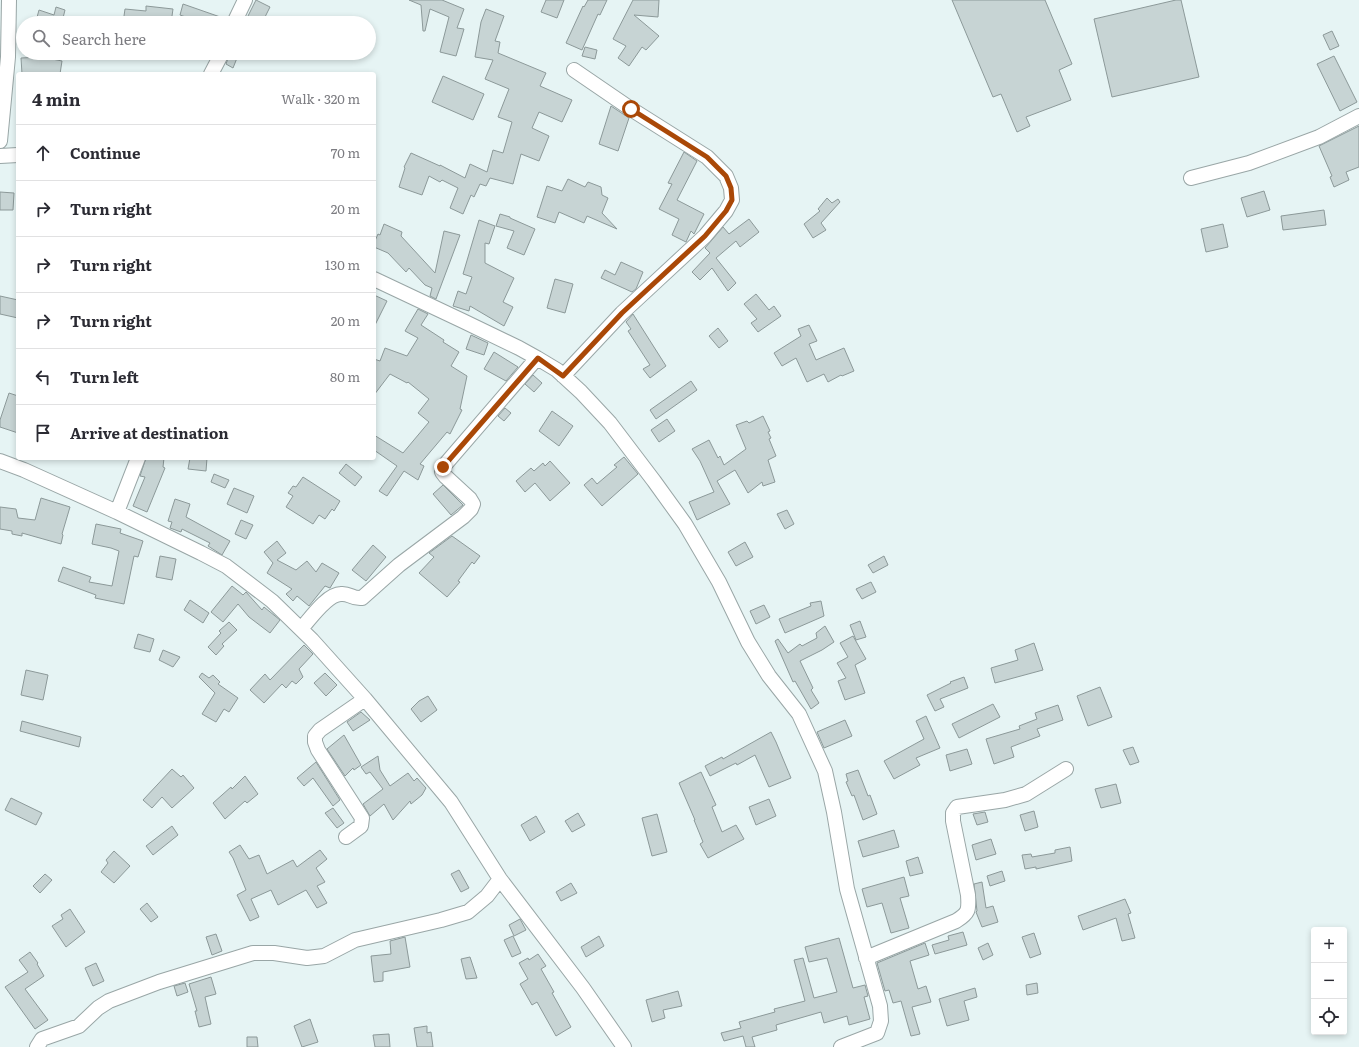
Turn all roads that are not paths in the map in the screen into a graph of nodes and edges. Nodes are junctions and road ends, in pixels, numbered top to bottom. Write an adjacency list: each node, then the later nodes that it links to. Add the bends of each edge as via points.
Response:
1 (9, 0): 8 (street, via 8,56)
2 (245, 0): 3 (street)
3 (237, 16)
4 (218, 60): 6 (street)
5 (574, 70): 14 (street, via 707,157 726,176 732,200 705,236 622,313)
6 (212, 72)
7 (1359, 116): 11 (street, via 1319,137 1270,156)
8 (0, 141)
9 (16, 155): 10 (street)
10 (0, 156)
11 (1191, 178)
12 (376, 280): 13 (street)
13 (538, 358): 14 (street); 18 (street, via 443,467 442,472 445,476 470,499 473,504 471,509 464,517 399,565 362,598 355,599 347,594 332,596)
14 (563, 376): 23 (street, via 610,423 672,505 719,582 748,642 799,714 825,771 847,889)
15 (137, 460): 17 (street)
16 (0, 462): 17 (street, via 24,470)
17 (117, 512): 18 (street, via 226,566 272,601)
18 (301, 629): 19 (street)
19 (365, 699): 21 (street, via 315,736 318,750 362,818 361,826); 22 (street, via 451,802)
20 (1066, 769): 23 (street, via 1026,794 1005,800 957,807 953,813 953,821 968,895 969,908 966,915)
21 (346, 837)
22 (500, 879): 24 (street, via 487,896 468,912 355,940 324,956 307,958 253,953 159,982 109,1001 79,1026 42,1039); 25 (street, via 583,988)
23 (866, 958): 26 (street, via 880,1006 881,1021 877,1033)
24 (37, 1047)
25 (624, 1047)
26 (841, 1047)

